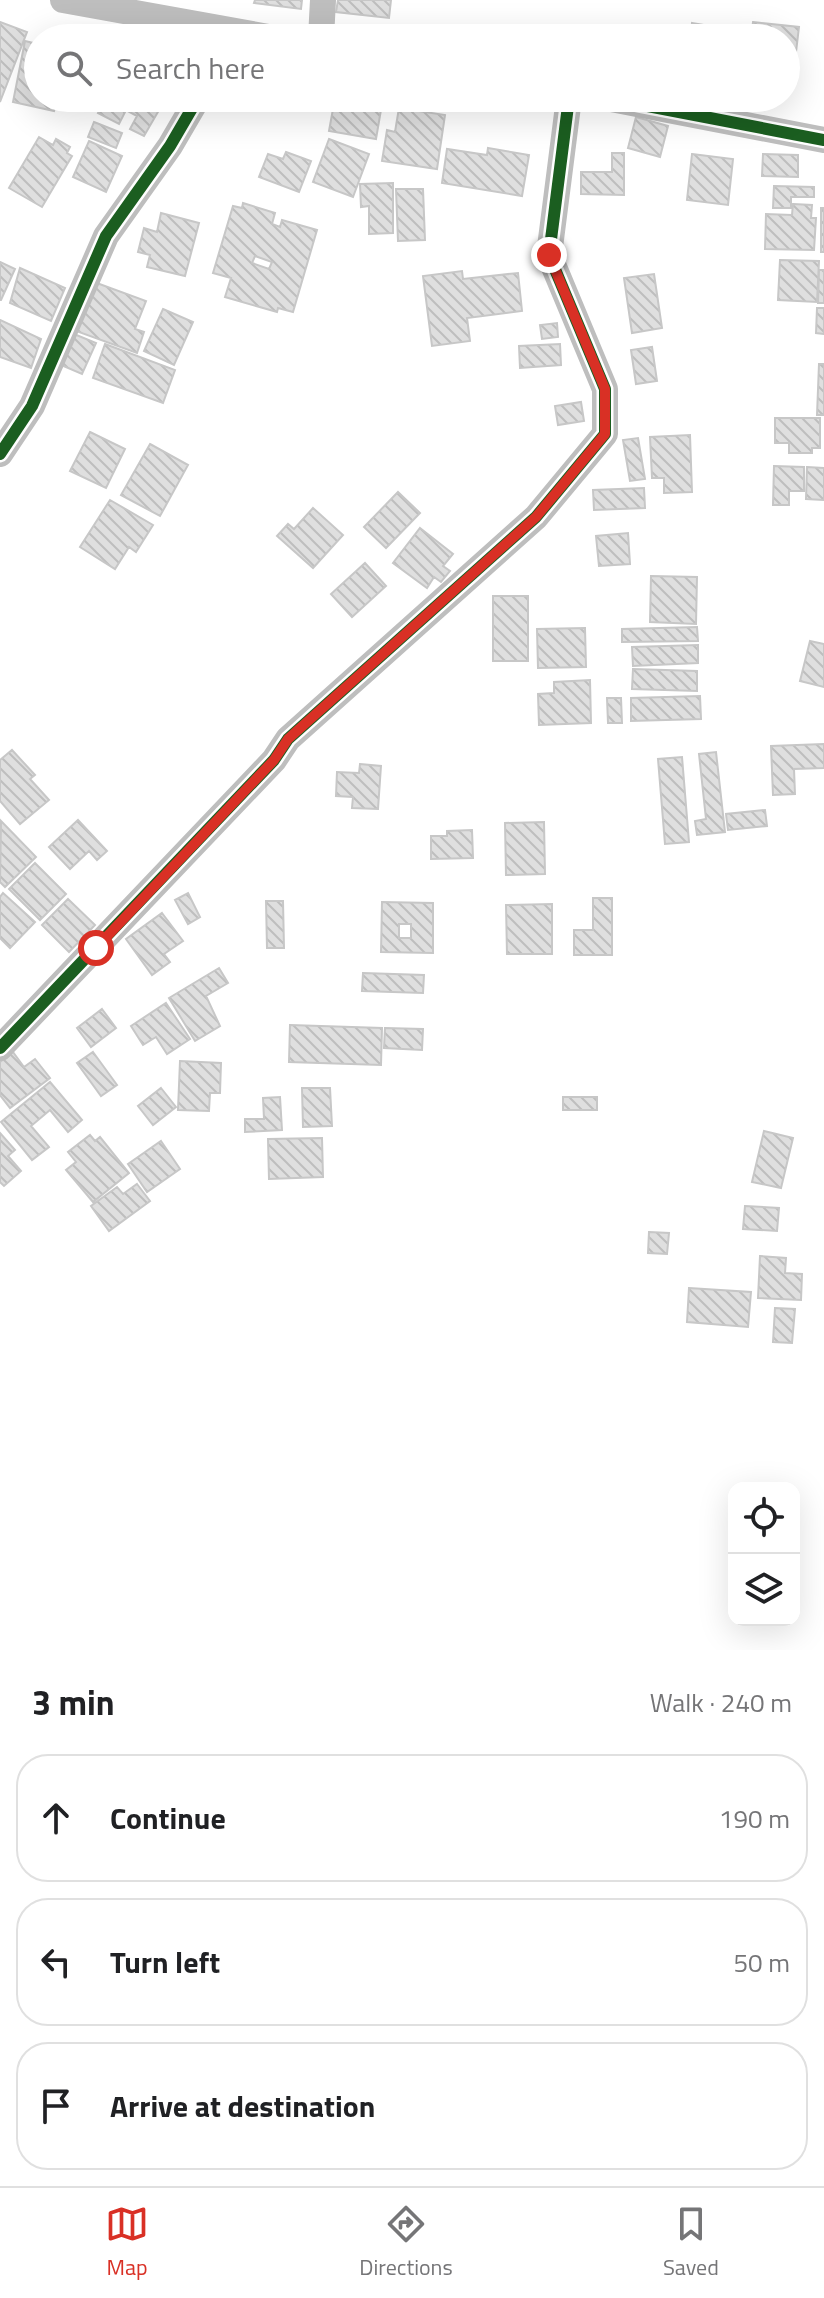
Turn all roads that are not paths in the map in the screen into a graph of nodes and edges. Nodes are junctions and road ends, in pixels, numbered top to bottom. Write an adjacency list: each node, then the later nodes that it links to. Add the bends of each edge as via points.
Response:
1 (63, 0): 3 (street)
2 (323, 0): 4 (street)
3 (182, 24)
4 (322, 24)
5 (190, 112): 9 (street, via 106,236 32,406)
6 (567, 112): 10 (street, via 549,255 605,389 605,434 536,517 288,739 274,760)
7 (679, 112): 8 (street)
8 (824, 140)
9 (0, 454)
10 (0, 1048)

